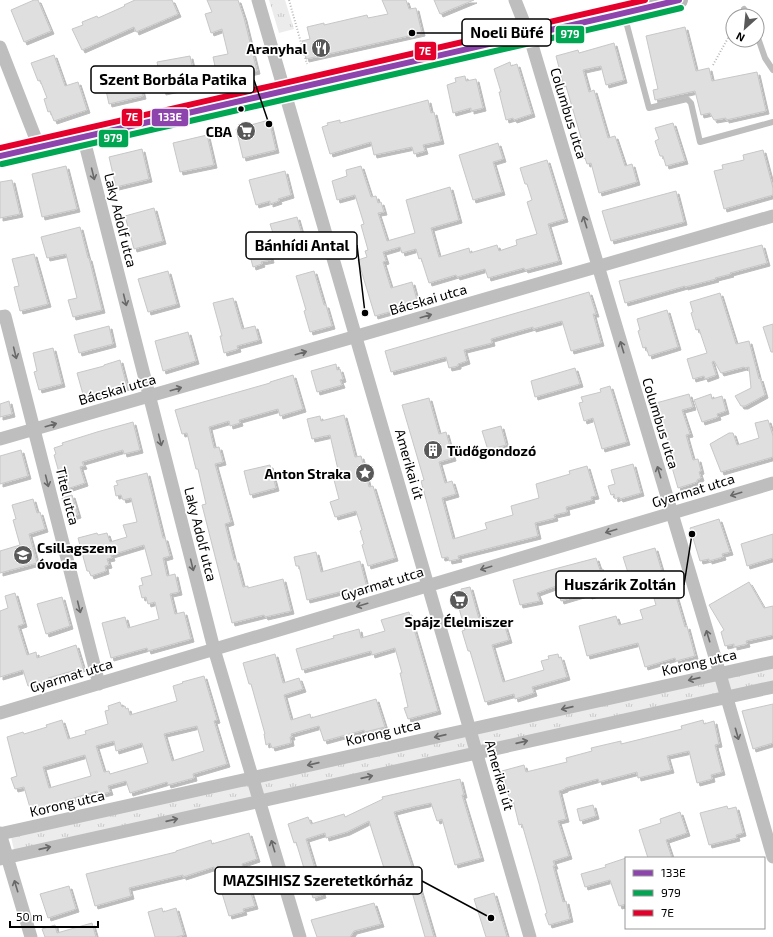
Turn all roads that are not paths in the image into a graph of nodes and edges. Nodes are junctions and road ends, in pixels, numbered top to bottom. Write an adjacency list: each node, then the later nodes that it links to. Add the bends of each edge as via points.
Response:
1 (258, 0): 9 (street, Amerikai út)
2 (515, 0): 5 (street, Columbus utca)
3 (679, 0): 4 (main road)
4 (624, 13): 5 (main road); 10 (lane, via 649,108 687,99 691,103 700,142)
5 (529, 36): 9 (main road); 15 (street, Columbus utca, one-way to 5)
6 (0, 47): 12 (street)
7 (762, 48): 8 (lane)
8 (773, 70)
9 (285, 90): 11 (main road); 17 (street, Amerikai út)
10 (773, 122)
11 (83, 136): 12 (main road); 18 (street, Laky Adolf utca, one-way to 18)
12 (39, 147): 13 (main road)
13 (0, 156)
14 (773, 216): 15 (street, Bácskai utca)
15 (598, 266): 17 (street, Bácskai utca, one-way to 15); 22 (street, Columbus utca, one-way to 15)
16 (2, 316): 19 (street, Titel utca, one-way to 19)
17 (356, 336): 18 (street, Bácskai utca, one-way to 17); 23 (street, Amerikai út)
18 (149, 396): 19 (street, Bácskai utca, one-way to 18); 24 (street, Laky Adolf utca, one-way to 24)
19 (34, 430): 20 (street, Bácskai utca); 27 (street, Titel utca, one-way to 27)
20 (0, 440)
21 (773, 483): 22 (street, Gyarmat utca, one-way to 22)
22 (671, 513): 23 (street, Gyarmat utca, one-way to 23); 26 (street, Columbus utca, one-way to 22)
23 (428, 586): 24 (street, Gyarmat utca, one-way to 24); 31 (street, Amerikai út)
24 (214, 650): 27 (street, Gyarmat utca); 33 (street, Laky Adolf utca)
25 (773, 662): 26 (street, Korong utca)
26 (720, 674): 29 (street, Columbus utca); 31 (street, Korong utca, one-way to 31)
27 (99, 684): 30 (street, Gyarmat utca)
28 (773, 687): 29 (street)
29 (726, 697): 32 (street, one-way to 29); 36 (street, Columbus utca, one-way to 36)
30 (0, 713)
31 (470, 729): 32 (street, Amerikai út); 33 (street, Korong utca, one-way to 33)
32 (477, 752): 34 (street, one-way to 32); 40 (street, Amerikai út)
33 (252, 778): 34 (street, Laky Adolf utca); 35 (street, Korong utca)
34 (259, 801): 37 (street, one-way to 34); 39 (street, Laky Adolf utca, one-way to 34)
35 (0, 834): 37 (street)
36 (773, 857)
37 (4, 858): 38 (street, one-way to 37)
38 (32, 937)
39 (300, 937)
40 (530, 937)

